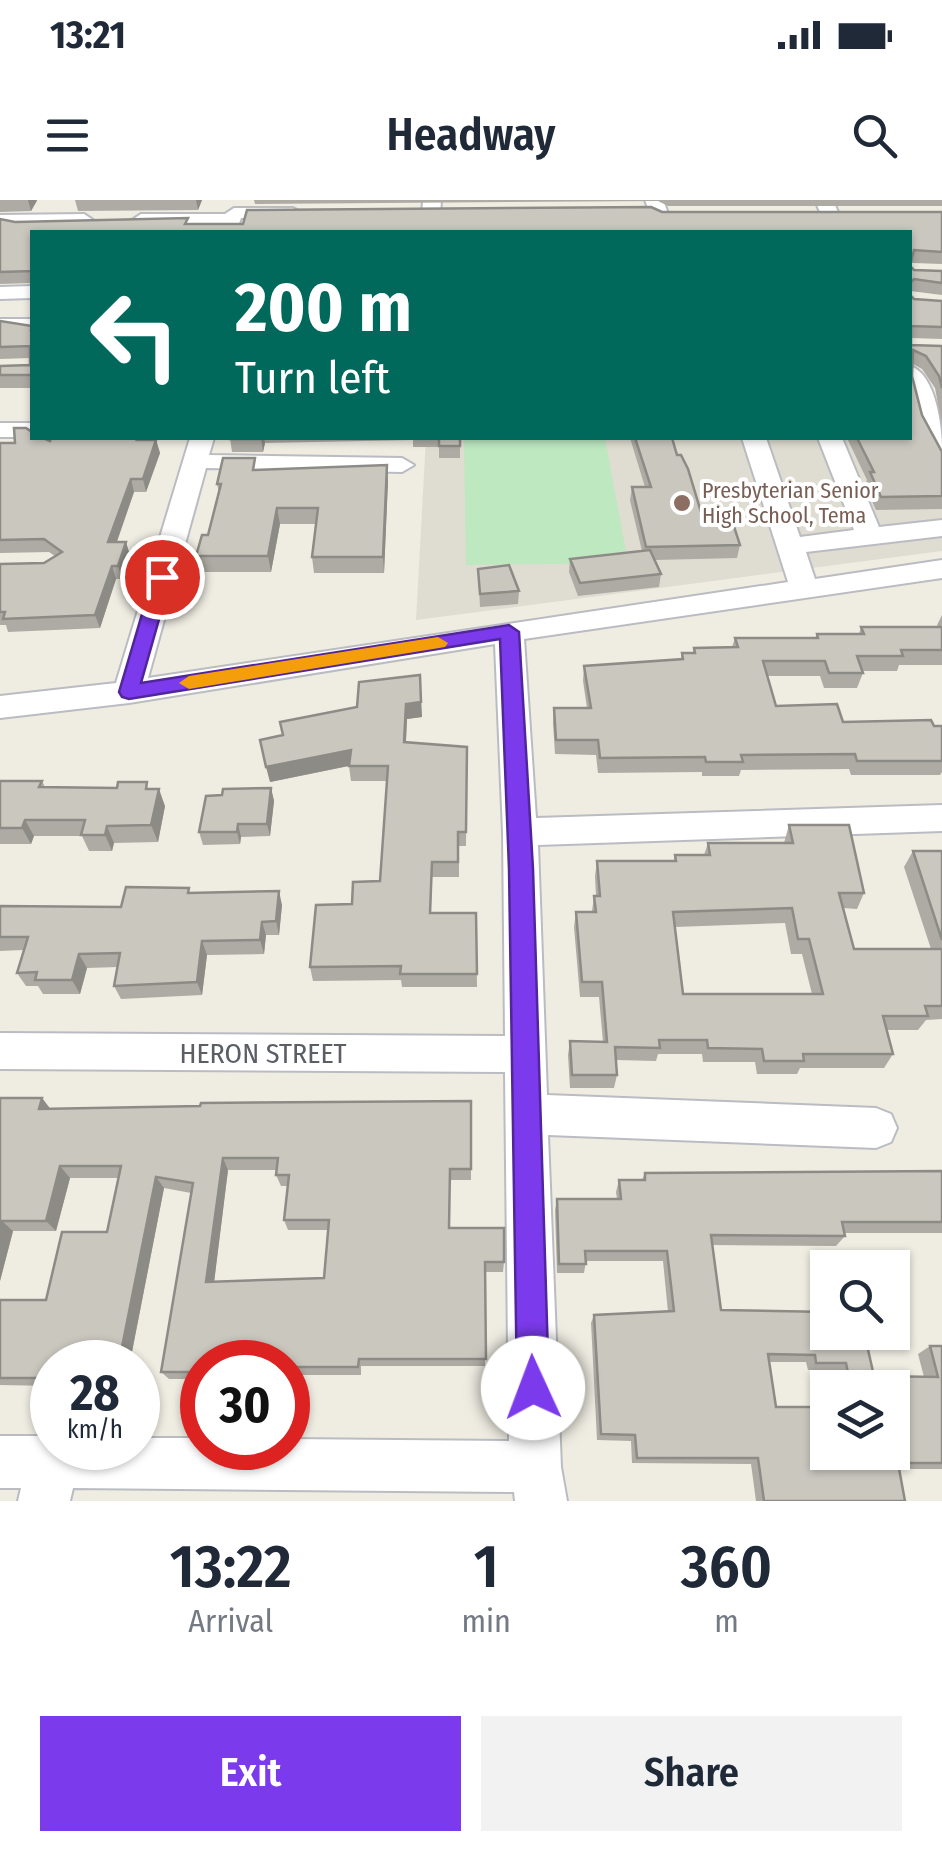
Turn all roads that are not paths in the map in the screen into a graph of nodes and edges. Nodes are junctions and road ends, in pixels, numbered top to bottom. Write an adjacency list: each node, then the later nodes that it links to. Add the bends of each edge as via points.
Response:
1 (305, 214): 2 (street)
2 (233, 216): 3 (street)
3 (0, 222)
4 (30, 292): 5 (street)
5 (0, 293)
6 (0, 324): 7 (street)
7 (30, 325)
8 (912, 377): 13 (street)
9 (0, 430): 10 (street)
10 (30, 430)
11 (755, 440): 18 (street)
12 (831, 440): 17 (street)
13 (942, 443)
14 (198, 450): 15 (street); 22 (street)
15 (402, 466)
16 (942, 528): 17 (street)
17 (870, 537): 18 (street)
18 (790, 546): 20 (street)
19 (942, 569): 20 (street)
20 (805, 590): 21 (street)
21 (509, 632): 22 (street); 25 (street)
22 (129, 692): 23 (street)
23 (0, 707)
24 (942, 818): 25 (street)
25 (520, 832): 27 (street)
26 (0, 1051): 27 (street, HERON STREET)
27 (526, 1054): 28 (street)
28 (525, 1114): 29 (street); 32 (street)
29 (876, 1128)
30 (0, 1462): 31 (street)
31 (48, 1482): 32 (street)
32 (538, 1484)

